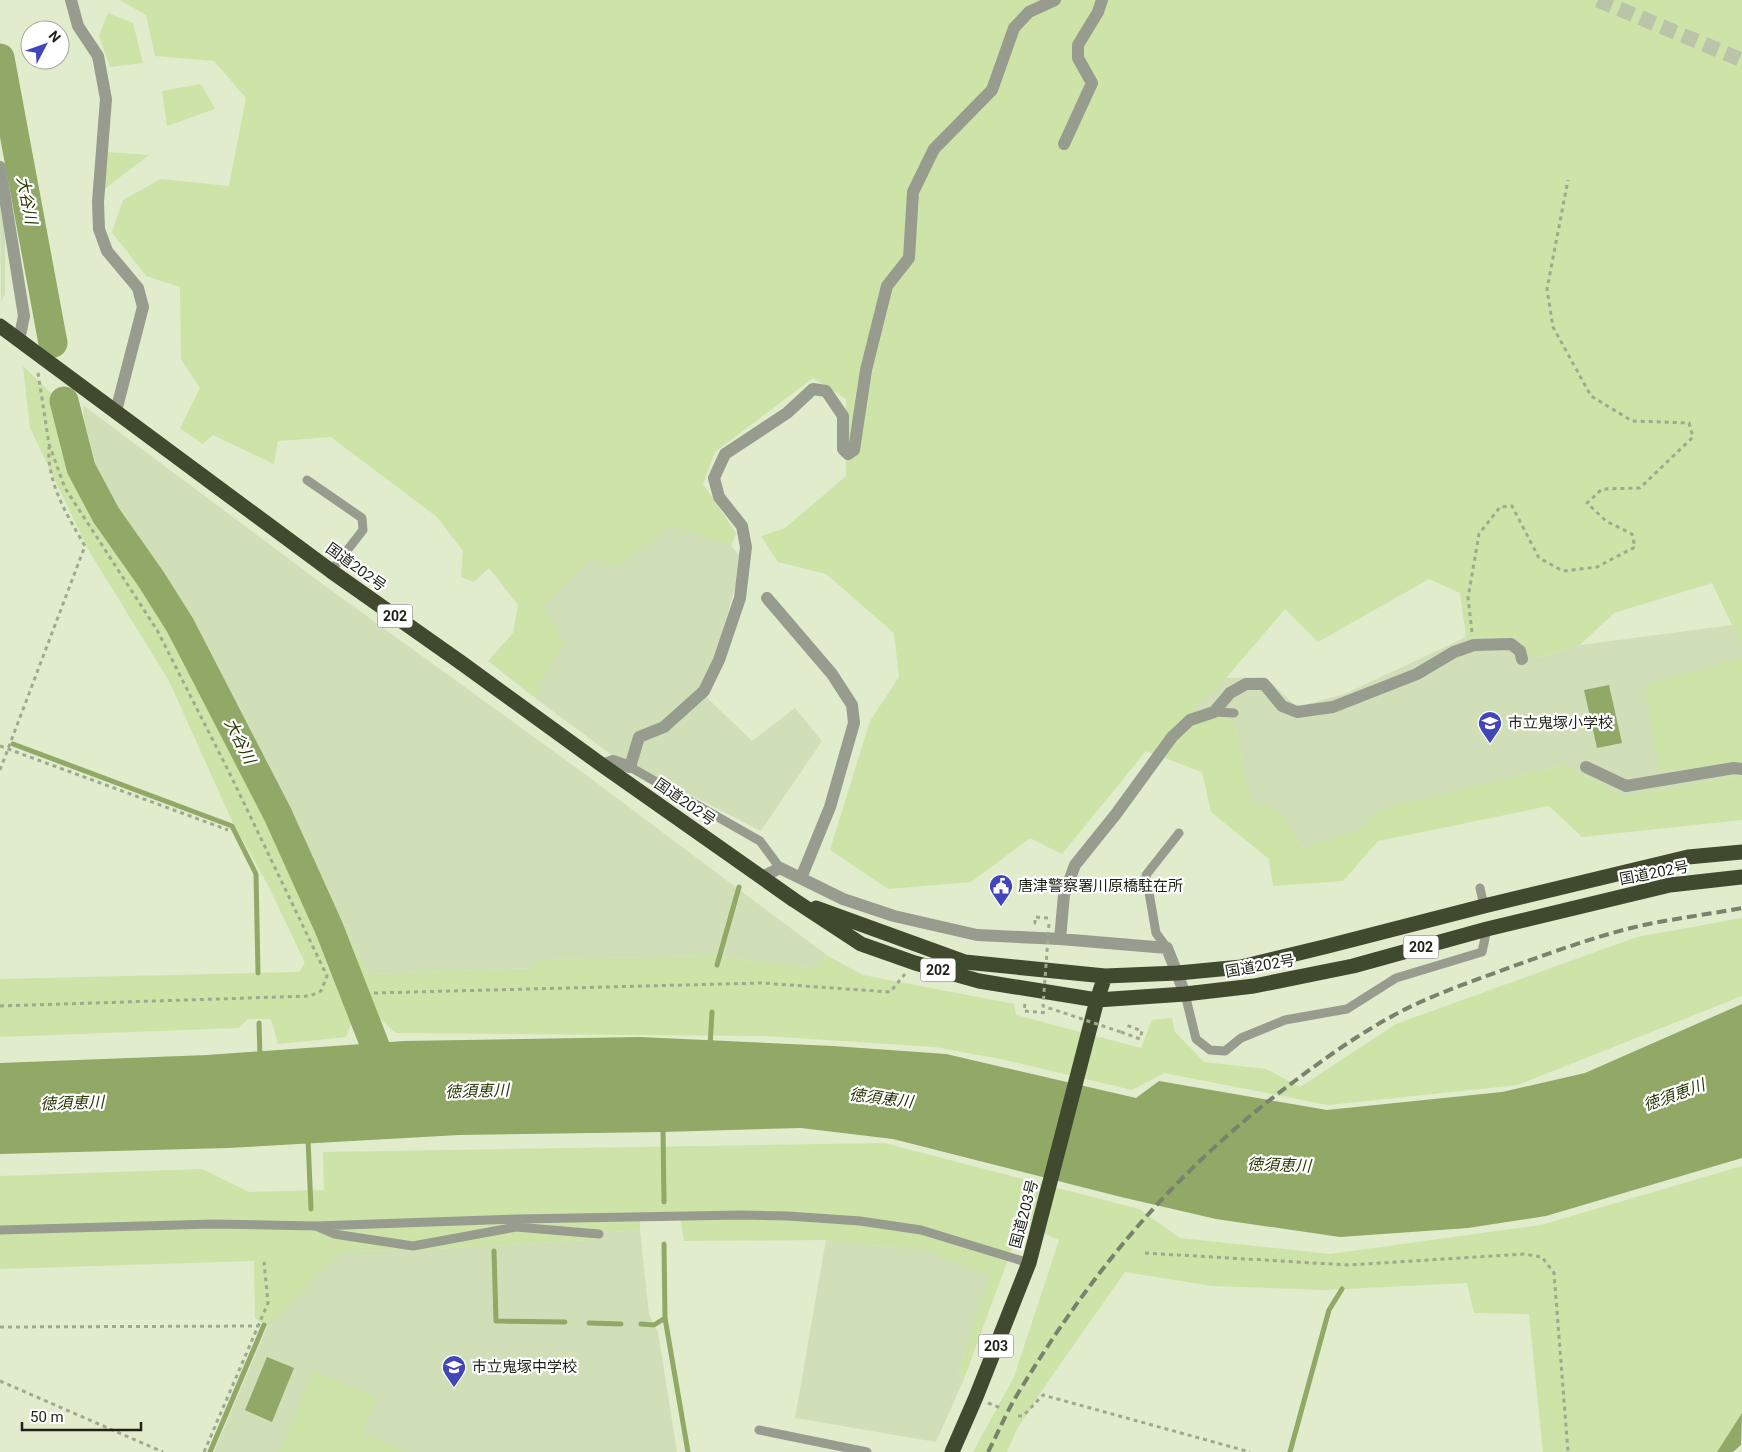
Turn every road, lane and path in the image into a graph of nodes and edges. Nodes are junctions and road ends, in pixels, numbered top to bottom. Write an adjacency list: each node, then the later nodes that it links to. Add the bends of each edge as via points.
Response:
1 (71, 0): 10 (street, via 78,26 98,56 106,99 99,229 107,251 138,288 143,306)
2 (1055, 0): 22 (street, via 1029,12 1014,28 992,90 934,149 913,192 909,258 887,286 866,370 854,450 848,454 843,449 843,416 826,391 813,389 787,413 725,454 714,478 719,497 744,533 746,547 740,598 719,660 704,691 664,726 639,737)
3 (1102, 0): 4 (street, via 1078,45 1078,58 1092,83)
4 (1064, 144)
5 (0, 168): 8 (street, via 24,316)
6 (1568, 180): 15 (path, via 1546,289 1553,327 1591,396 1632,421 1689,422 1692,437 1640,488 1602,489 1587,503 1606,521 1632,534 1635,547 1597,567 1563,570 1539,558 1512,506 1500,507 1479,534 1468,598)
7 (0, 326): 8 (highway, 国道202号 / 202)
8 (19, 340): 9 (highway, 国道202号 / 202)
9 (36, 352): 10 (highway, 国道202号 / 202); 11 (path)
10 (116, 411): 13 (highway, 国道202号 / 202)
11 (49, 444): 20 (path, via 48,462 60,503 84,546); 46 (path, via 65,488 157,630 327,976 321,991 310,996)
12 (307, 480): 13 (lane, via 362,518 363,530)
13 (331, 571): 21 (highway, 国道202号 / 202)
14 (767, 598): 32 (street, via 832,674 852,705 854,723 830,807)
15 (1474, 645): 16 (street, via 1511,644 1520,651); 17 (street, via 1454,652 1417,674 1333,707 1297,712 1282,706 1264,684 1246,684 1230,693)
16 (1522, 659)
17 (1214, 712): 18 (lane); 38 (street, via 1190,720 1172,737 1075,865 1064,895)
18 (1234, 713)
19 (0, 746): 20 (path)
20 (8, 749): 25 (path); 26 (path)
21 (602, 765): 22 (street, via 613,761); 31 (highway, 国道202号 / 202)
22 (630, 767): 29 (lane, via 760,841)
23 (1586, 767): 24 (street, via 1626,786)
24 (1742, 769)
25 (0, 770)
26 (228, 830)
27 (1179, 833): 39 (lane, via 1146,875 1156,933)
28 (1742, 852): 35 (highway, 国道202号 / 202, via 1688,857)
29 (780, 868): 31 (street); 32 (street)
30 (1742, 877): 37 (highway, 国道202号 / 202, via 1670,885)
31 (762, 878): 34 (highway, 国道202号 / 202)
32 (801, 878): 38 (street, via 843,899 894,916 977,935)
33 (1480, 888): 35 (lane)
34 (794, 900): 40 (highway, 国道202号 / 202, via 861,944); 42 (highway, 国道202号 / 202, via 965,962)
35 (1484, 906): 41 (highway, 国道202号 / 202, via 1241,967)
36 (1051, 918): 47 (path, bridge, via 1035,917 1035,923 1049,924)
37 (1487, 929): 44 (highway, 国道202号 / 202, via 1353,966 1254,986); 44 (lane, via 1482,952 1396,978 1347,1009 1285,1020 1241,1038 1224,1051 1210,1050 1196,1039)
38 (1060, 939): 39 (street)
39 (1168, 948): 41 (street)
40 (914, 963): 43 (path, via 890,992 761,983); 45 (highway, 国道202号 / 202, via 979,981)
41 (1178, 974): 42 (highway, 国道202号 / 202); 44 (street)
42 (1105, 976): 45 (highway, 国道203号 / 203)
43 (374, 993)
44 (1186, 994): 45 (highway, 国道202号 / 202)
45 (1097, 1000): 56 (highway, 国道203号 / 203)
46 (0, 1006)
47 (1043, 1006): 48 (path, via 1025,1004 1024,1011); 49 (path, bridge, via 1140,1039 1142,1031)
48 (1049, 1013)
49 (1126, 1025)
50 (517, 1223): 51 (lane); 51 (lane, via 413,1246 334,1234); 53 (lane); 56 (lane, via 742,1215 860,1220 920,1230)
51 (316, 1226): 52 (lane, via 213,1224)
52 (0, 1230)
53 (600, 1234)
54 (1145, 1253): 67 (path, via 1348,1265 1524,1254 1542,1257 1554,1273)
55 (264, 1262): 58 (path, via 268,1303)
56 (1028, 1263): 65 (highway, 国道203号 / 203)
57 (0, 1326): 58 (path)
58 (258, 1326): 63 (path)
59 (0, 1381): 62 (path)
60 (1018, 1416): 66 (path, via 1023,1416 1043,1395)
61 (759, 1430): 64 (lane)
62 (163, 1452)
63 (204, 1452)
64 (868, 1452)
65 (952, 1452)
66 (1250, 1452)
67 (1568, 1452)

